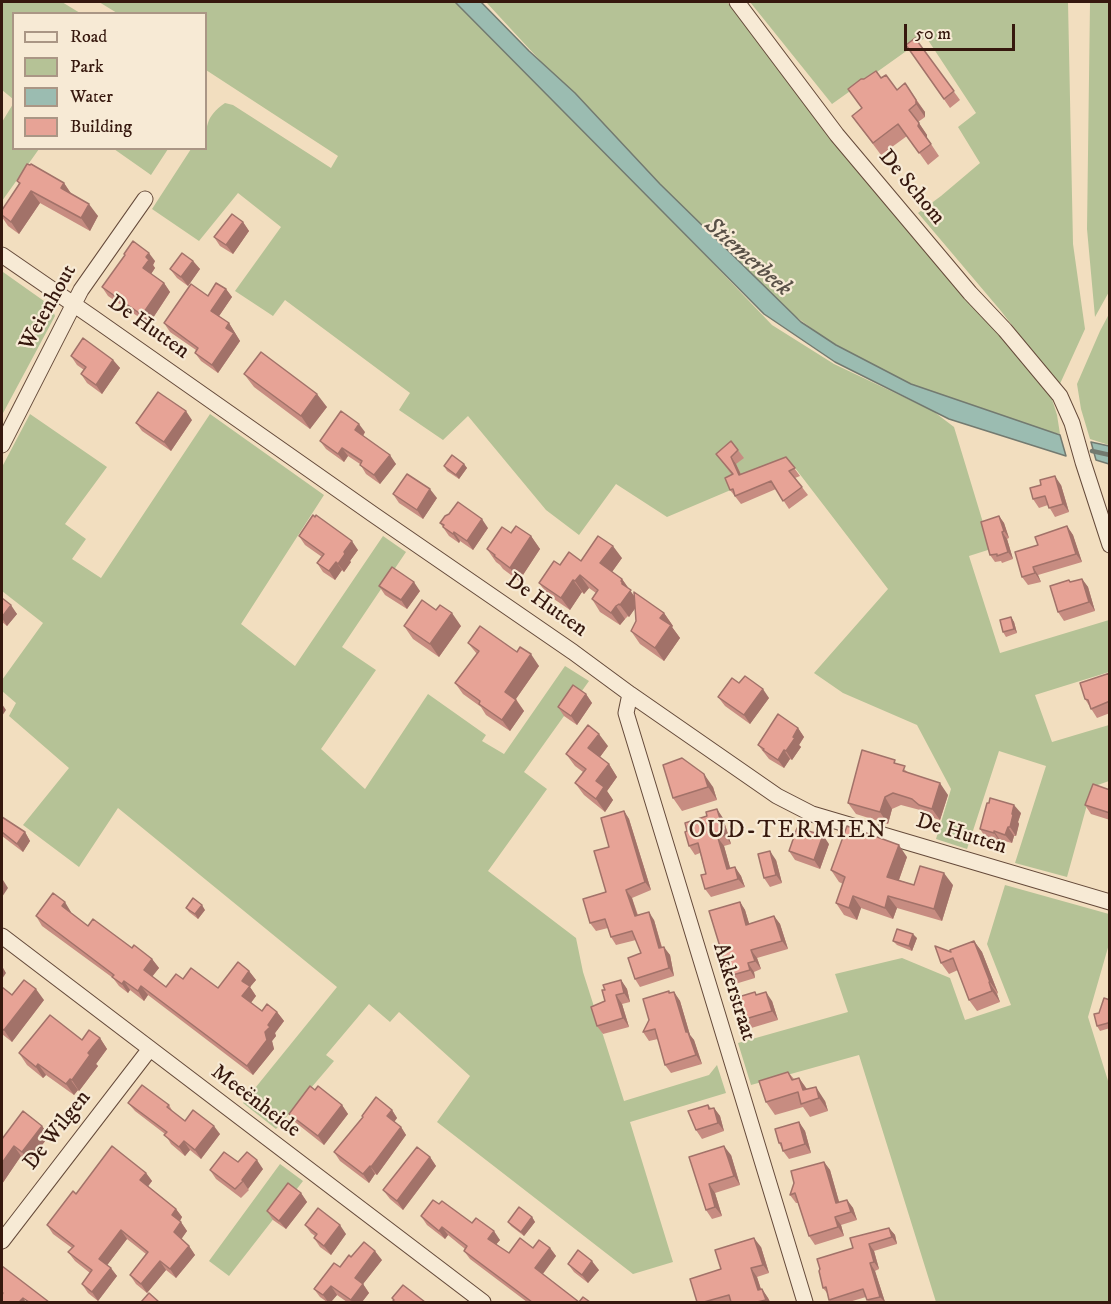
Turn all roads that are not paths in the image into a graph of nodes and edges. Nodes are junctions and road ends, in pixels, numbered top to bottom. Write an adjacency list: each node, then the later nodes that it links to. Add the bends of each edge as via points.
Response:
1 (737, 2): 6 (street, De Schom, via 837,135 1060,396)
2 (145, 199): 4 (street, Weienhout)
3 (2, 255): 4 (street, De Hutten)
4 (74, 304): 5 (street, Weienhout); 8 (street, De Hutten)
5 (2, 445)
6 (1103, 505): 7 (street, De Schom)
7 (1110, 545)
8 (630, 694): 9 (street, De Hutten, via 777,796 812,814); 14 (street, Akkerstraat, via 626,713)
9 (1110, 902)
10 (2, 936): 11 (street, Meeënheide)
11 (149, 1050): 12 (street, De Wilgen); 13 (street, Meeënheide)
12 (2, 1241)
13 (483, 1302)
14 (804, 1302)

